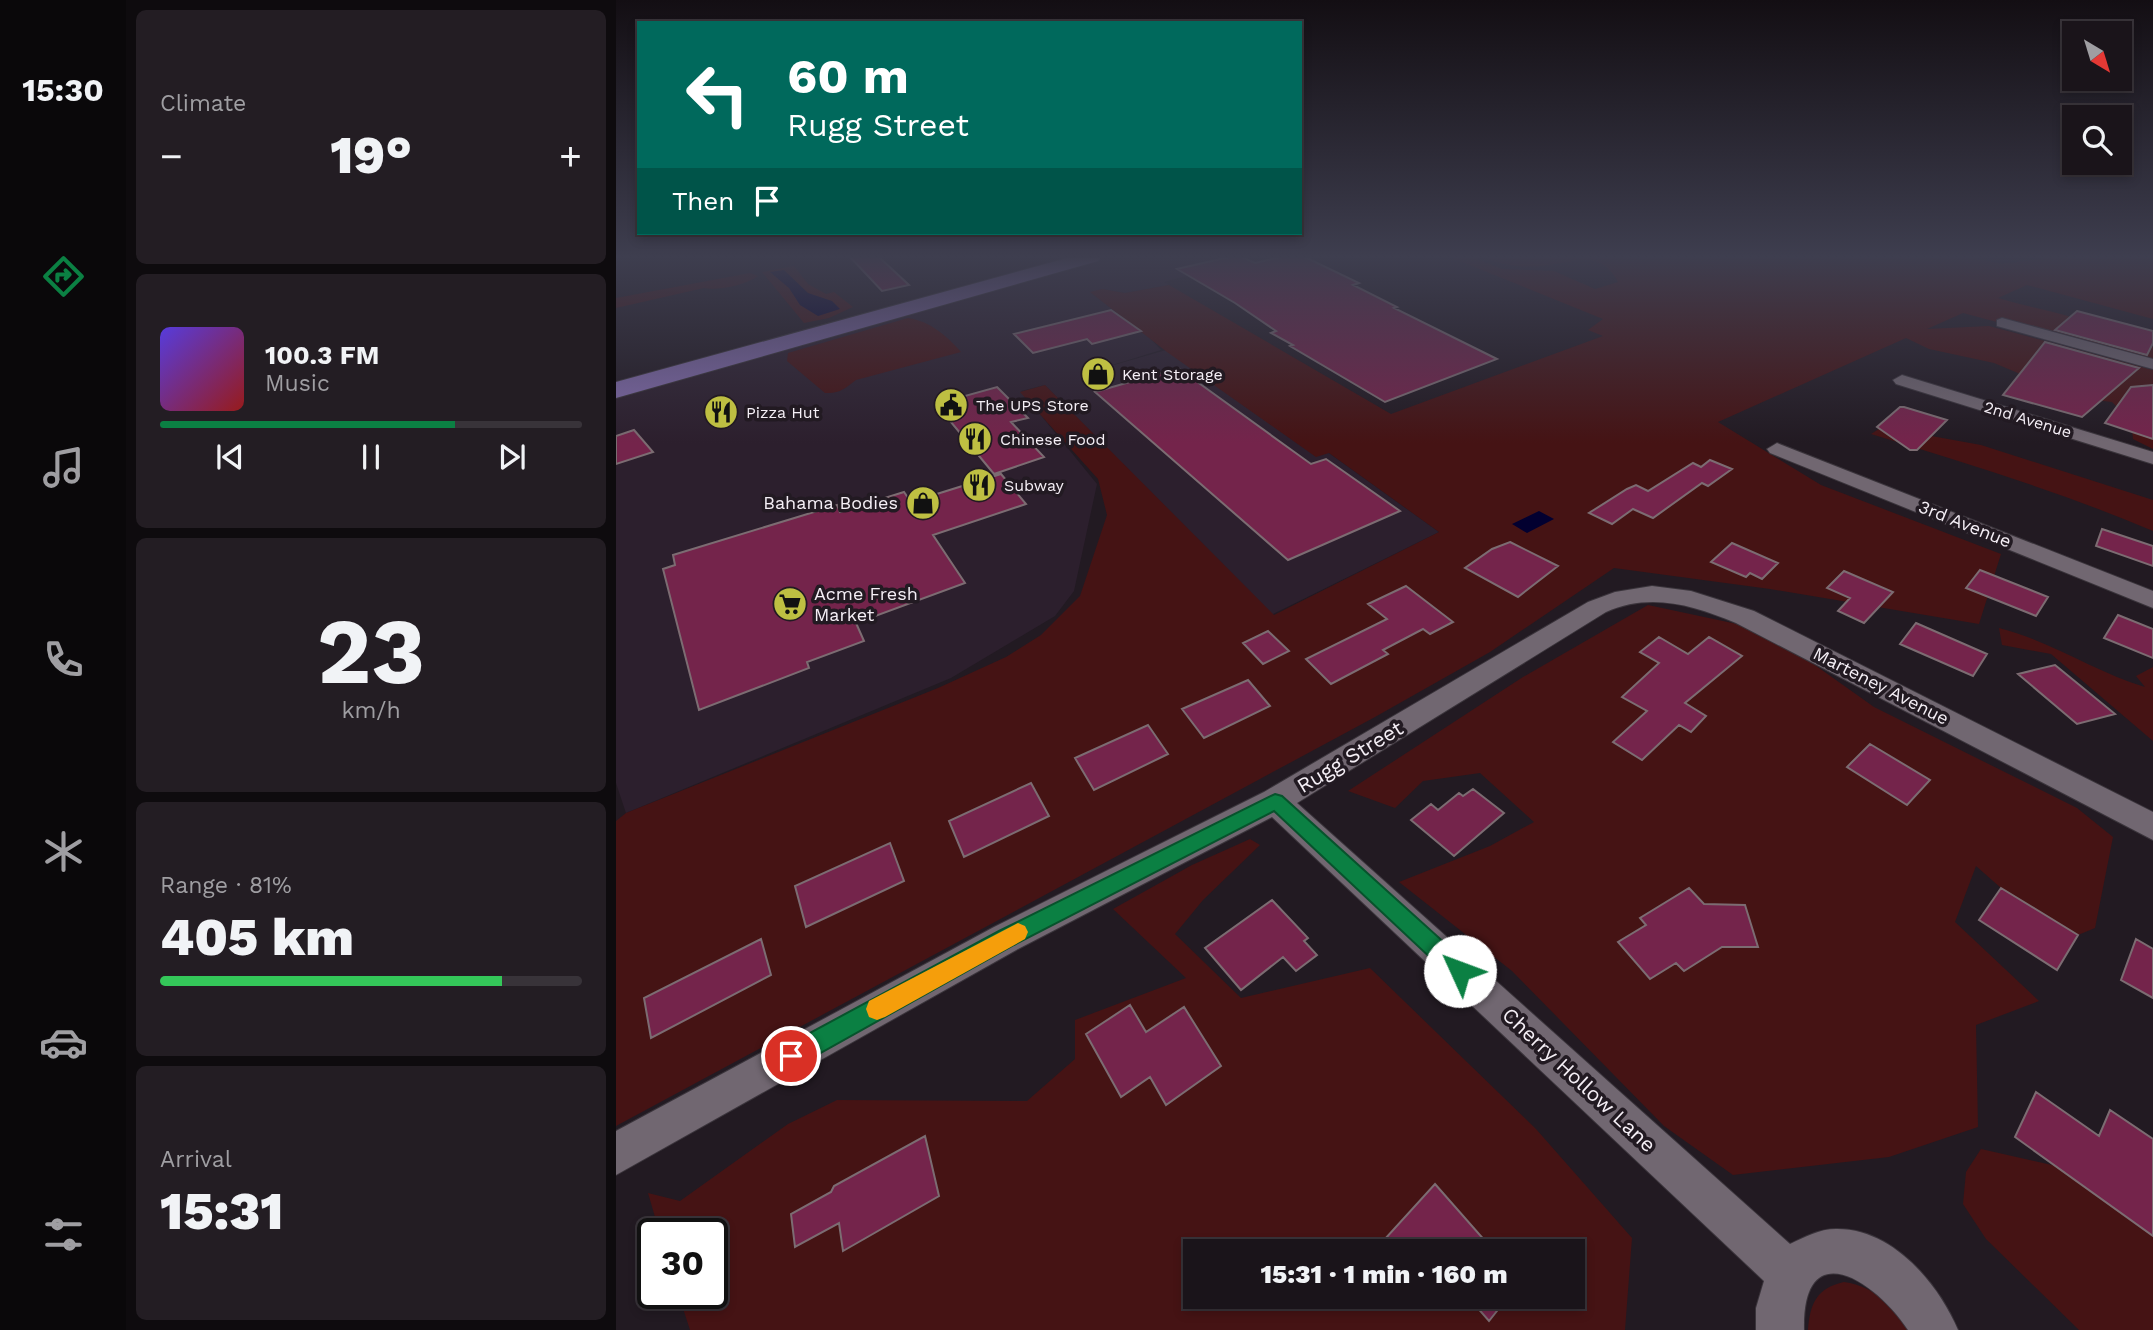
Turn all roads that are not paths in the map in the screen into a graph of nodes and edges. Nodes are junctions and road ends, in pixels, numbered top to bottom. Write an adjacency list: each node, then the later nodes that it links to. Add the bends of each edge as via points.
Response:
1 (869, 319): 5 (main road)
2 (2002, 323): 3 (street)
3 (2153, 364)
4 (1902, 380): 7 (street, 2nd Avenue)
5 (616, 390)
6 (1777, 449): 8 (street, 3rd Avenue)
7 (2153, 458)
8 (2153, 600)
9 (1597, 607): 10 (street, Rugg Street); 11 (street, Marteney Avenue, via 1636,594 1716,605)
10 (1275, 801): 12 (street, Rugg Street, via 1006,938); 13 (street, Cherry Hollow Lane)
11 (2153, 827)
12 (616, 1154)
13 (1789, 1273): 14 (street, via 1780,1297); 15 (street, via 1806,1258 1826,1251 1850,1253 1877,1264 1901,1283)
14 (1780, 1330)
15 (1934, 1330)

